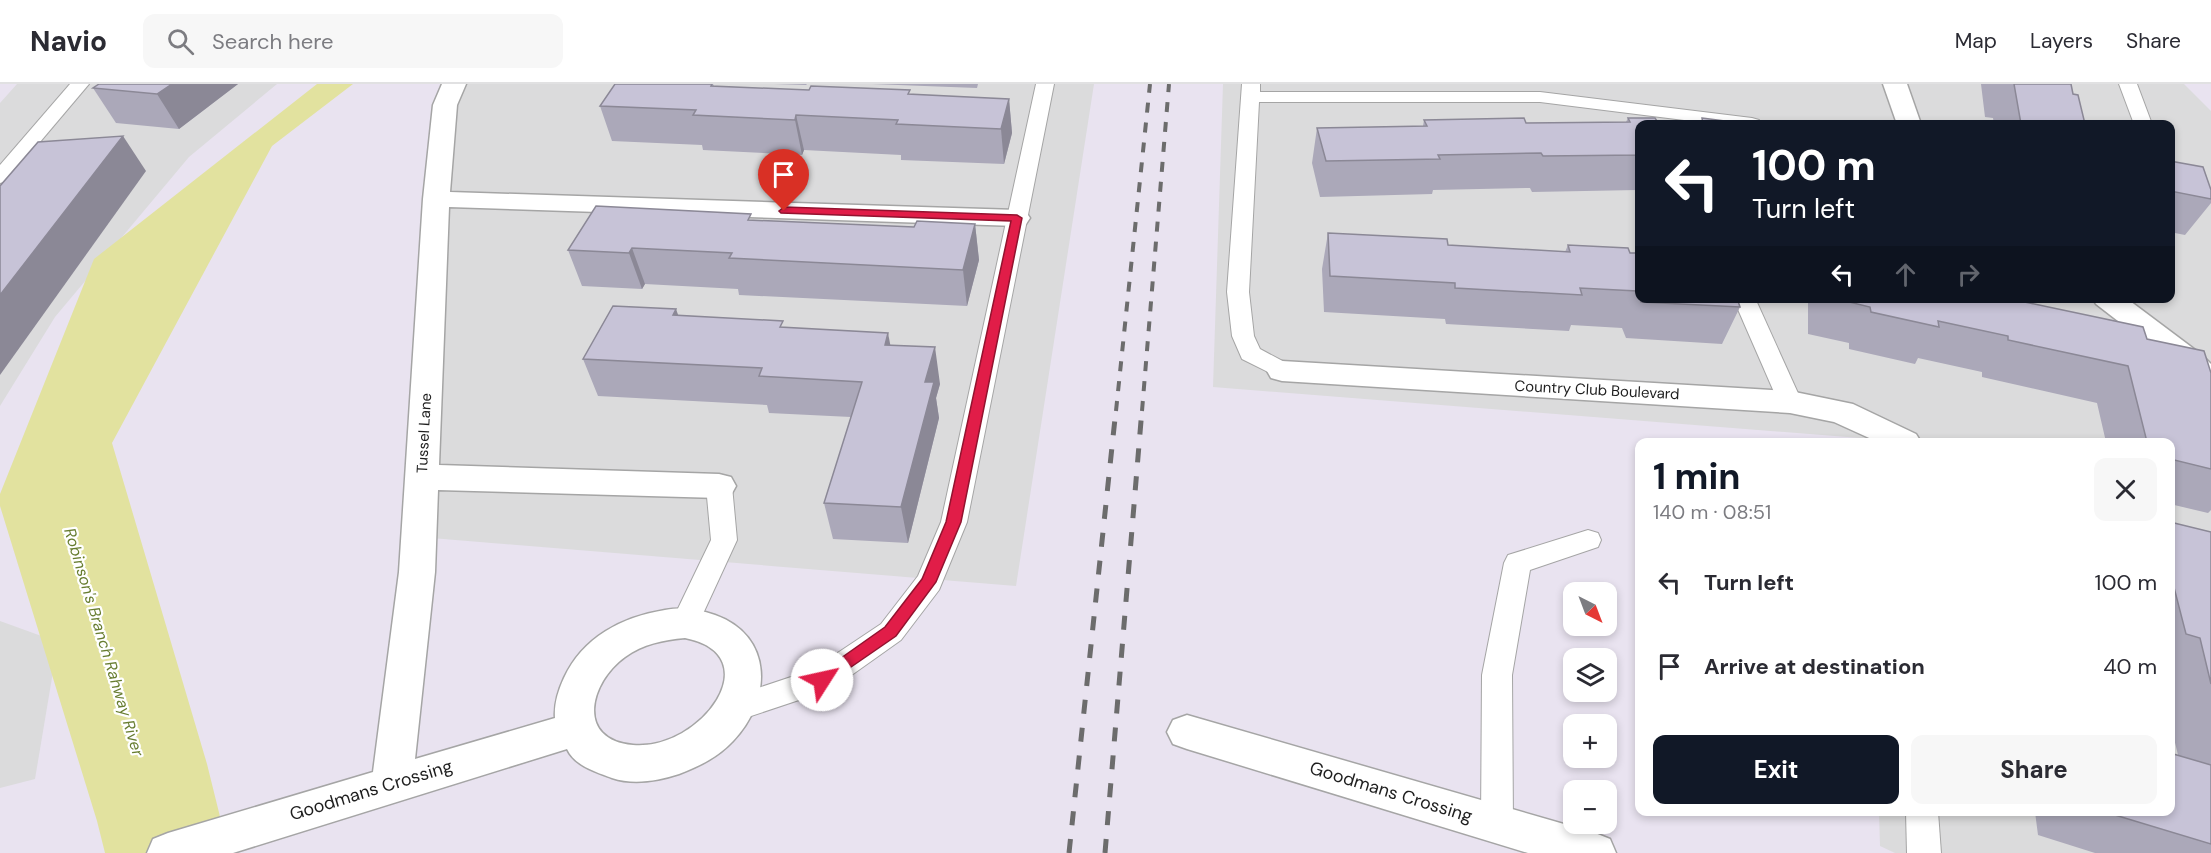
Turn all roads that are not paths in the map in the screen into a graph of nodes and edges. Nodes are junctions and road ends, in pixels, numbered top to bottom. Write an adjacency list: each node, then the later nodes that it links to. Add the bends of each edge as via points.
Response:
1 (80, 84): 10 (lane)
2 (454, 84): 11 (street, Tussel Lane, via 445,105)
3 (1045, 84): 12 (lane)
4 (1895, 84): 8 (street)
5 (2128, 84): 9 (lane)
6 (1251, 91): 7 (lane, via 1540,97); 15 (lane, via 1239,303 1243,336 1250,354)
7 (1723, 120)
8 (1908, 120)
9 (2142, 120)
10 (0, 177)
11 (436, 199): 12 (street); 19 (street, Tussel Lane)
12 (1017, 218): 23 (lane, via 954,522 929,582 891,632 822,680)
13 (1746, 303): 17 (lane)
14 (2110, 303): 16 (street, via 2191,362)
15 (1282, 371): 17 (street, Country Club Boulevard)
16 (2211, 382)
17 (1790, 402): 18 (street, Country Club Boulevard, via 1842,412)
18 (1896, 438)
19 (422, 477): 20 (street); 26 (street, Tussel Lane, via 417,572)
20 (719, 486): 22 (lane, via 724,540)
21 (1588, 540): 28 (lane, via 1518,563 1497,675)
22 (685, 623): 23 (street, via 710,628 730,641 741,660 742,671); 24 (street, via 657,625 629,635 607,649 590,666 578,687 573,709)
23 (736, 708): 24 (street, via 718,731 693,750 662,762 632,765 605,758 587,746)
24 (576, 729): 26 (street, Goodmans Crossing)
25 (1187, 732): 28 (street, Goodmans Crossing)
26 (392, 784): 29 (street, Goodmans Crossing)
27 (1922, 816): 31 (lane)
28 (1497, 824): 30 (street, Goodmans Crossing)
29 (168, 853)
30 (1595, 853)
31 (1924, 853)

